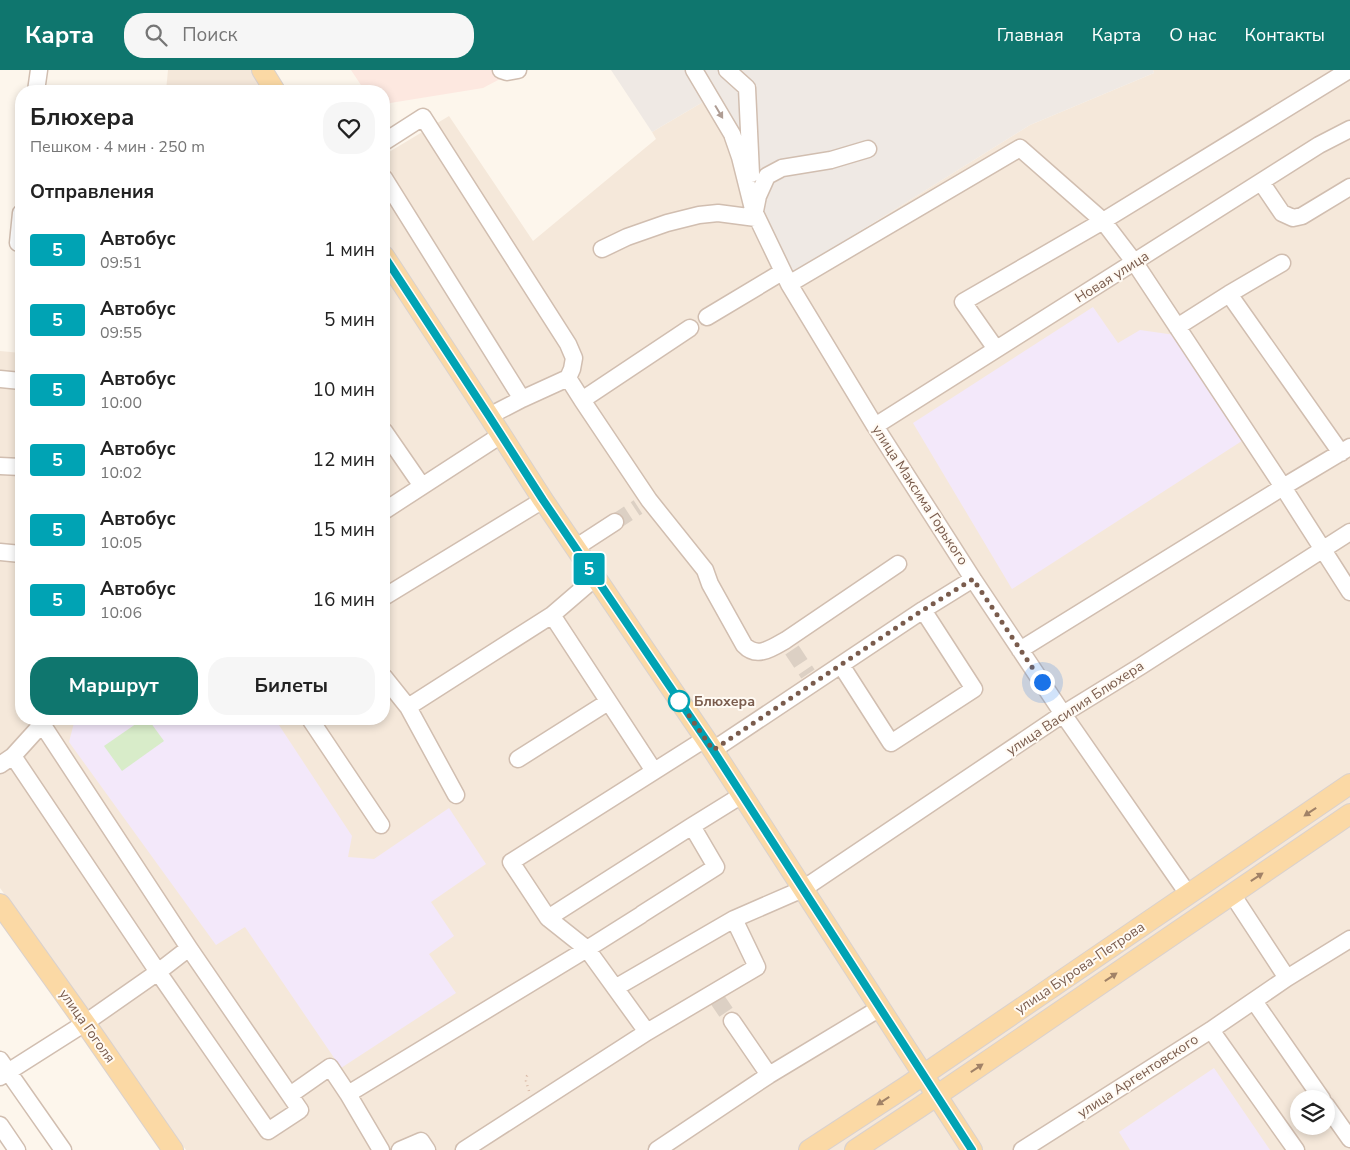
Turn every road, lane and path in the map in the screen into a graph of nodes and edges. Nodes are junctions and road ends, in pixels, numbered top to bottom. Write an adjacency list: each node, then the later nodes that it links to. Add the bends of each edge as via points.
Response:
1 (39, 70): 8 (street)
2 (262, 70): 9 (main road)
3 (501, 70): 4 (street)
4 (518, 70)
5 (694, 70): 16 (street, one-way to 16, via 732,134)
6 (727, 70): 16 (street, via 747,88)
7 (1350, 70): 17 (street)
8 (37, 85)
9 (271, 85)
10 (1350, 129): 13 (street, Новая улица)
11 (390, 138): 28 (street, via 423,117 568,344 574,358)
12 (868, 149): 16 (street, via 831,160 782,168 767,176)
13 (1262, 182): 14 (street, via 1282,213 1293,218 1302,216); 19 (street, Новая улица)
14 (1350, 187)
15 (390, 188): 31 (street)
16 (755, 213): 18 (street, via 699,215 627,237); 22 (street, улица Максима Горького)
17 (1103, 221): 19 (street); 22 (street, via 1020,148); 27 (street, via 963,302)
18 (602, 250)
19 (1134, 263): 25 (street); 27 (street, Новая улица)
20 (1282, 263): 23 (street)
21 (390, 272): 33 (main road)
22 (786, 278): 24 (street); 34 (street, улица Максима Горького)
23 (1229, 294): 25 (street); 37 (street)
24 (707, 317)
25 (1177, 327): 41 (street)
26 (690, 328): 32 (street)
27 (996, 349): 34 (street, Новая улица)
28 (568, 378): 31 (street); 32 (street)
29 (0, 379): 30 (street)
30 (15, 380)
31 (522, 398): 33 (street)
32 (582, 400): 50 (street, via 644,503 705,570 749,650 789,645)
33 (489, 416): 35 (main road)
34 (875, 426): 52 (street, улица Максима Горького)
35 (501, 435): 40 (street); 42 (main road)
36 (390, 440): 40 (street)
37 (1345, 450): 41 (street)
38 (0, 466): 39 (street)
39 (15, 467)
40 (422, 486): 43 (street)
41 (1284, 487): 47 (street); 57 (street)
42 (543, 500): 46 (main road); 53 (street)
43 (390, 507)
44 (615, 522): 46 (street)
45 (1350, 532): 47 (street, улица Василия Блюхера)
46 (575, 548): 51 (main road)
47 (1323, 550): 54 (street); 62 (street, улица Василия Блюхера)
48 (0, 552): 49 (street)
49 (15, 553)
50 (898, 564)
51 (595, 578): 56 (street); 66 (main road)
52 (973, 579): 55 (street); 57 (street, улица Максима Горького)
53 (390, 592)
54 (1350, 592)
55 (923, 610): 58 (street); 58 (street, via 974,689 890,743)
56 (552, 616): 60 (street); 61 (street)
57 (1020, 650): 62 (street, улица Максима Горького)
58 (842, 664): 66 (street, via 811,678)
59 (390, 684): 61 (street)
60 (608, 702): 67 (street); 69 (street)
61 (408, 707): 71 (street)
62 (1063, 714): 76 (street, улица Василия Блюхера); 77 (street, улица Максима Горького)
63 (38, 725): 68 (street)
64 (45, 725): 83 (street)
65 (314, 725): 74 (street)
66 (709, 744): 69 (street); 72 (main road)
67 (518, 759)
68 (6, 760): 85 (street)
69 (654, 771): 80 (street, via 511,862)
70 (1350, 784): 77 (main road, улица Бурова-Петрова, one-way to 77)
71 (456, 795)
72 (742, 795): 75 (street); 76 (main road)
73 (1350, 814): 78 (main road, улица Бурова-Петрова, one-way to 73)
74 (381, 825)
75 (692, 826): 80 (street); 84 (street, via 716,866)
76 (803, 889): 81 (street, улица Василия Блюхера); 89 (main road)
77 (1188, 894): 96 (main road, улица Бурова-Петрова)
78 (1232, 894): 86 (street); 101 (main road, улица Бурова-Петрова, one-way to 78)
79 (0, 904): 91 (main road, улица Гоголя)
80 (548, 918): 84 (street)
81 (734, 919): 87 (street, улица Василия Блюхера); 93 (street, via 757,967 715,996)
82 (1350, 939): 86 (street)
83 (189, 948): 85 (street); 100 (street)
84 (587, 949): 87 (street); 99 (street)
85 (158, 972): 91 (street); 100 (street, via 268,1131 300,1110)
86 (1288, 978): 88 (street)
87 (615, 988): 93 (street)
88 (1254, 1001): 92 (street, улица Аргентовского); 98 (street)
89 (880, 1008): 96 (main road); 97 (street)
90 (732, 1021): 97 (street)
91 (85, 1023): 94 (street); 109 (main road, улица Гоголя)
92 (1211, 1030): 106 (street, улица Аргентовского); 119 (street)
93 (647, 1032): 102 (street)
94 (3, 1070): 108 (street)
95 (530, 1074): 102 (path, via 527,1087)
96 (924, 1074): 101 (main road); 115 (main road, улица Бурова-Петрова, one-way to 115)
97 (769, 1075): 114 (street)
98 (1316, 1090)
99 (348, 1094): 100 (street, via 330,1067); 110 (street)
100 (290, 1095)
101 (936, 1095): 116 (main road, улица Бурова-Петрова); 117 (main road)
102 (536, 1103): 113 (street)
103 (1335, 1118): 105 (street)
104 (0, 1126): 107 (street)
105 (1350, 1139)
106 (1048, 1144): 118 (street, улица Аргентовского)
107 (17, 1150)
108 (63, 1150)
109 (173, 1150)
110 (381, 1150)
111 (400, 1150): 112 (street, via 421,1141)
112 (427, 1150)
113 (464, 1150)
114 (657, 1150)
115 (809, 1150)
116 (854, 1150)
117 (972, 1150)
118 (1022, 1150)
119 (1296, 1150)

